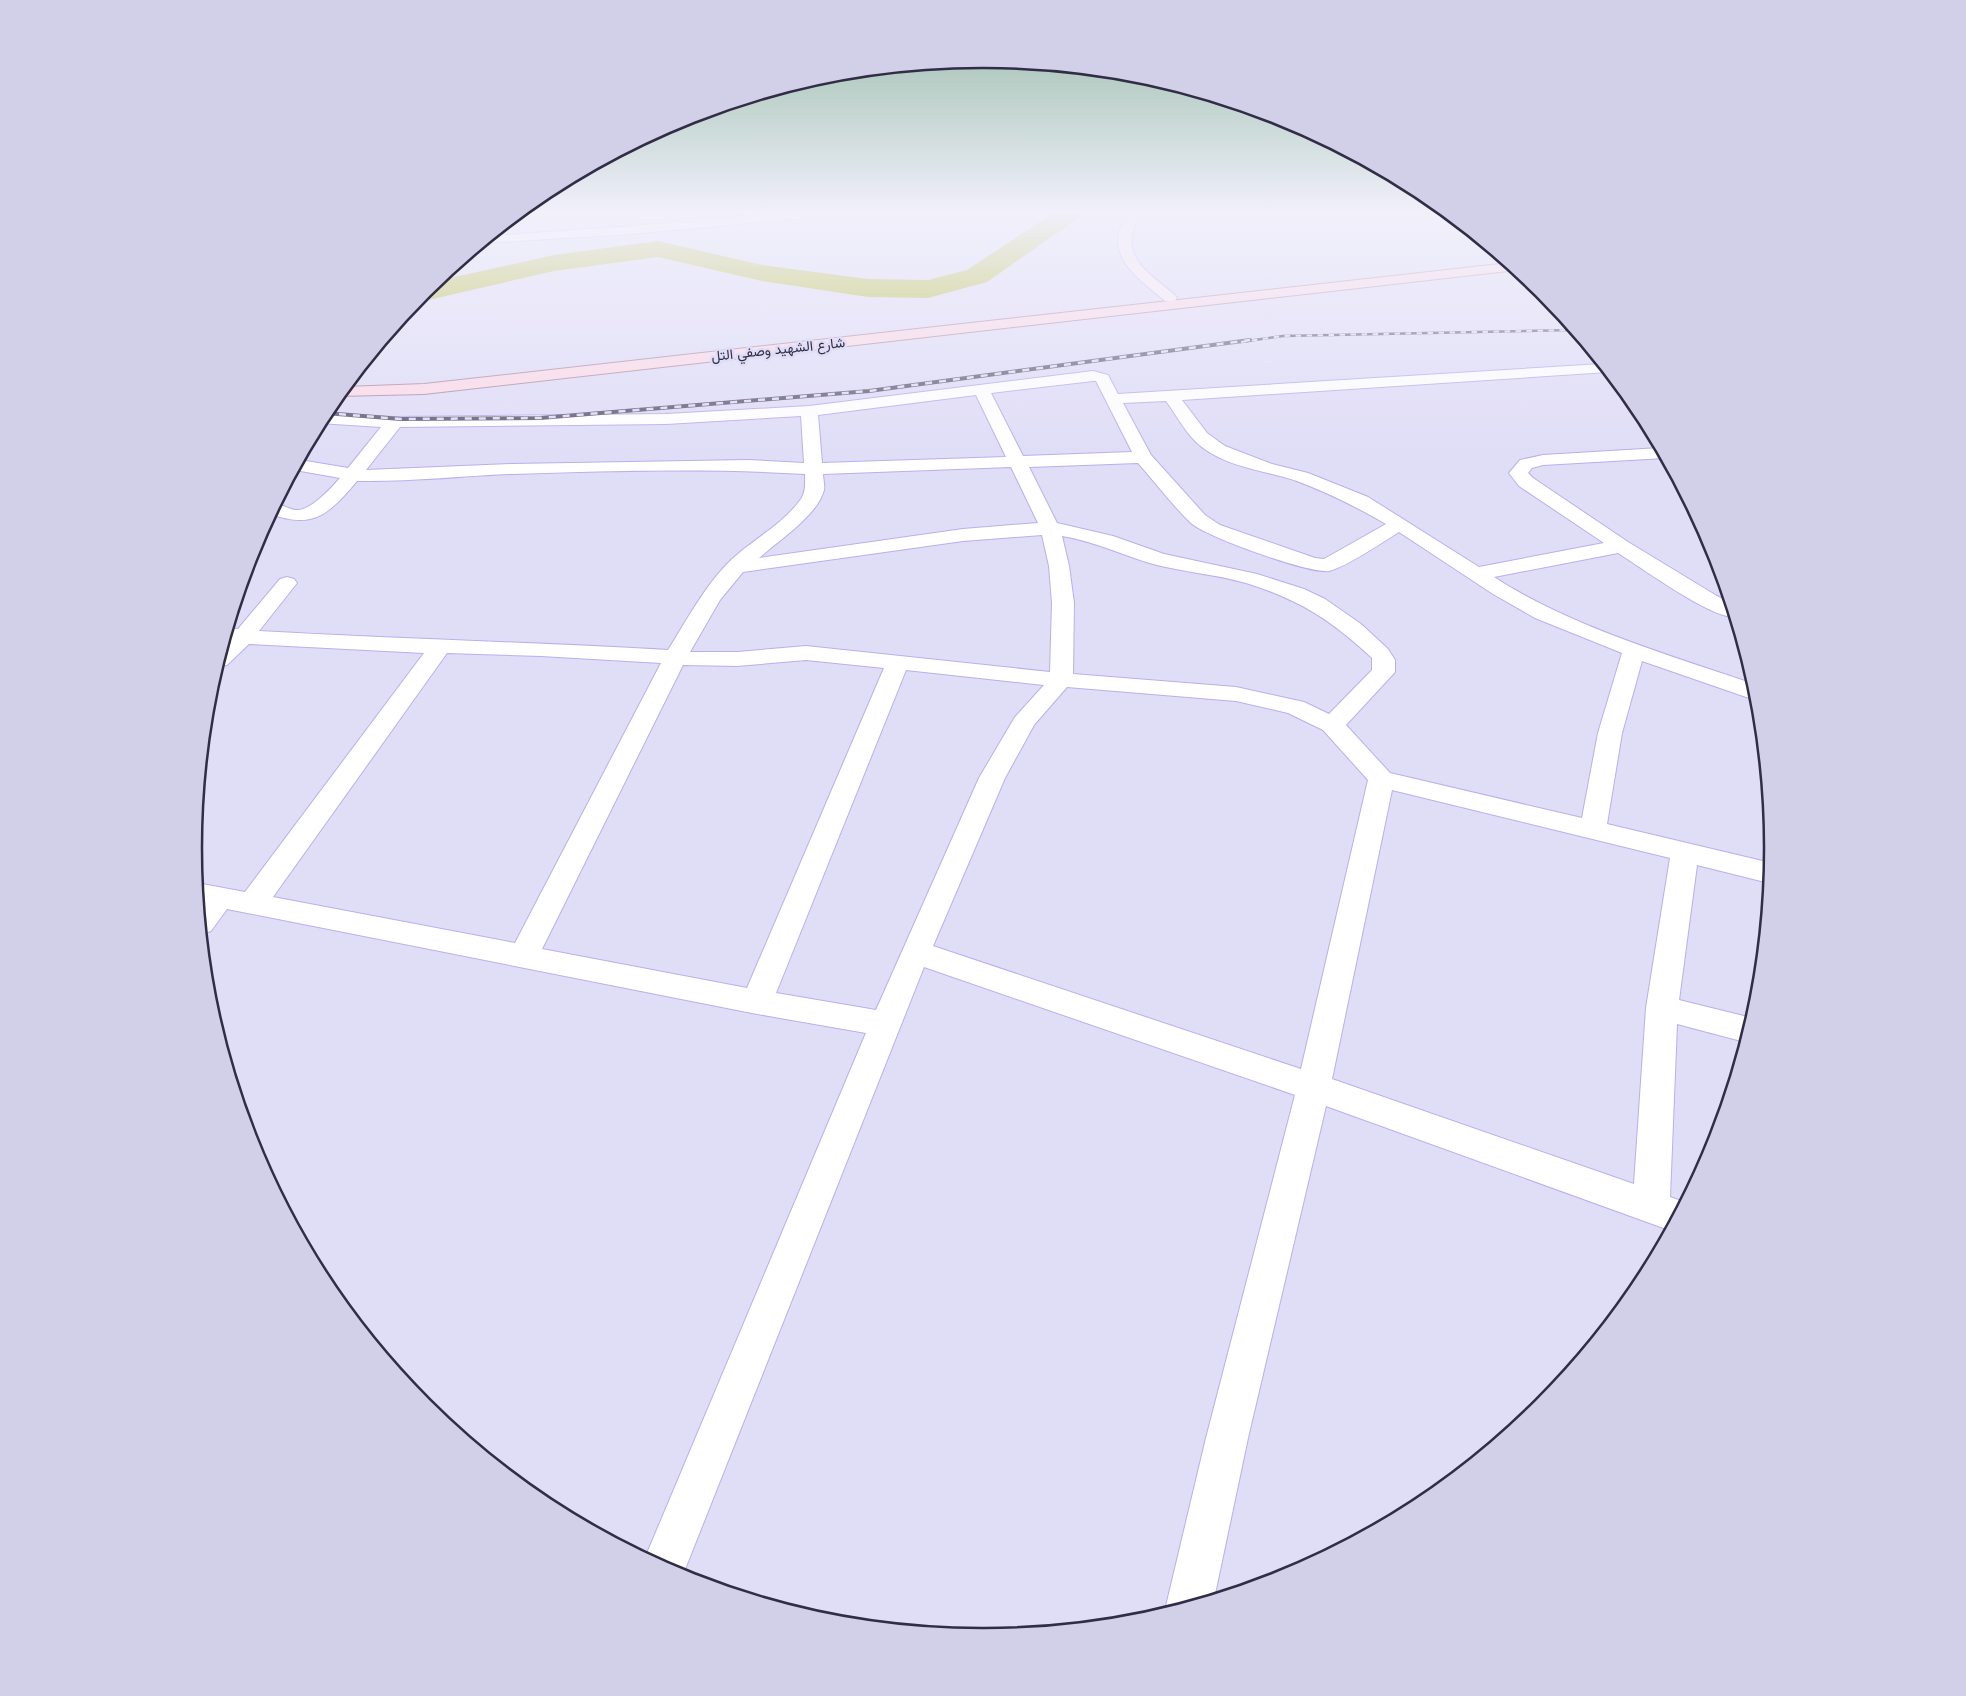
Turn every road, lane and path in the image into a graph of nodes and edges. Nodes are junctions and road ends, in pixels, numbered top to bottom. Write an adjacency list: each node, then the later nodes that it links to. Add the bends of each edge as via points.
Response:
1 (1165, 293): 4 (street)
2 (1212, 293): 4 (main road, شارع الشهيد وصفي التل)
3 (1280, 293): 6 (main road, شارع الشهيد وصفي التل, via 424,389)
4 (1170, 298): 7 (main road, شارع الشهيد وصفي التل, via 744,347)
5 (1598, 368): 9 (street)
6 (354, 386)
7 (355, 386)
8 (982, 391): 10 (street, via 1098,376); 11 (street); 16 (street)
9 (1172, 397): 10 (street); 21 (street, via 1201,437 1219,450 1337,490)
10 (1114, 399): 15 (street)
11 (809, 411): 13 (street, via 656,419); 18 (street)
12 (331, 419): 13 (street)
13 (395, 422): 19 (street)
14 (1656, 453): 23 (street, via 1543,460 1526,464 1518,473 1526,482)
15 (1143, 457): 16 (street); 21 (street, via 1198,519 1214,529 1312,564 1327,565)
16 (1017, 461): 18 (street); 22 (street)
17 (302, 467): 19 (street)
18 (815, 469): 19 (street, via 748,465); 24 (street, via 815,489 809,502)
19 (354, 475): 20 (street, via 309,514 295,516)
20 (279, 511)
21 (1400, 524): 25 (street)
22 (1050, 528): 24 (street, via 963,535); 33 (street, via 1063,603); 35 (street, via 1088,535 1159,558 1273,585 1336,616 1380,654 1385,666 1383,672)
23 (1622, 546): 25 (street); 27 (street)
24 (736, 567): 31 (street, via 711,598)
25 (1475, 574): 30 (street, via 1544,613)
26 (287, 583): 28 (street)
27 (1725, 608)
28 (235, 636): 29 (street)
29 (440, 647): 31 (street, via 541,649); 41 (street)
30 (1634, 650): 34 (street); 37 (street, via 1610,734)
31 (675, 658): 32 (street, via 737,659 806,653); 44 (street)
32 (898, 662): 33 (street); 45 (street)
33 (1061, 680): 35 (street, via 1236,694 1296,707); 43 (street, via 1024,722 992,778)
34 (1747, 690)
35 (1332, 725): 36 (street)
36 (1381, 779): 37 (street); 49 (street)
37 (1593, 830): 38 (street)
38 (1685, 852): 39 (street); 46 (street)
39 (1763, 870)
40 (209, 895): 41 (street); 42 (street)
41 (252, 904): 44 (street)
42 (205, 909)
43 (915, 952): 47 (street); 49 (street)
44 (524, 955): 45 (street)
45 (757, 1002): 47 (street)
46 (1662, 1008): 48 (street); 50 (street)
47 (885, 1024): 51 (street)
48 (1742, 1028)
49 (1314, 1087): 50 (street); 52 (street)
50 (1664, 1211)
51 (666, 1561)
52 (1190, 1600)

